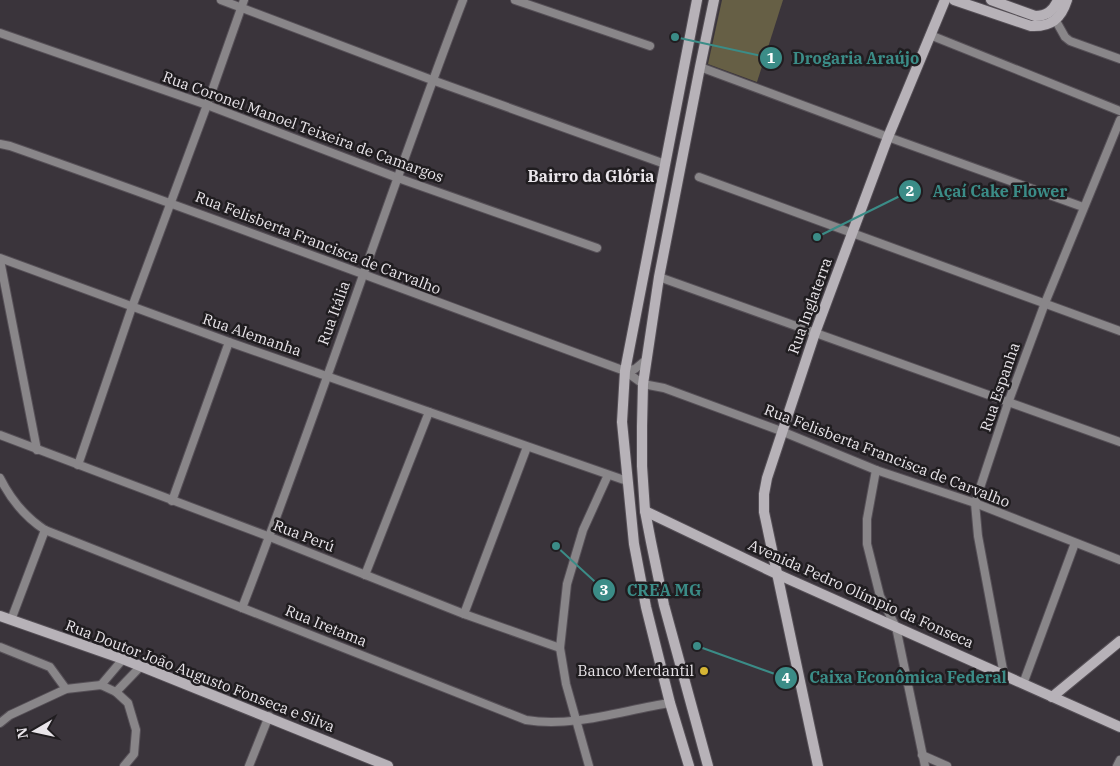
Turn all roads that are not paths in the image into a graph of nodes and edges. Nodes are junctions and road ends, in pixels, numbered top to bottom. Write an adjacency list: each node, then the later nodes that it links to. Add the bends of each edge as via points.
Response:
1 (221, 0): 11 (street)
2 (463, 0): 18 (street, Rua Itália)
3 (515, 0): 15 (street)
4 (697, 0): 24 (street)
5 (714, 0): 17 (street)
6 (945, 0): 14 (street, Rua Inglaterra)
7 (954, 0): 12 (street, via 1031,26 1049,25)
8 (991, 0): 9 (street, via 1042,16 1054,8)
9 (1058, 0)
10 (1067, 0): 12 (street)
11 (242, 4): 18 (street); 19 (street)
12 (1056, 21): 16 (street, via 1070,42)
13 (0, 33): 19 (street, Rua Coronel Manoel Teixeira de Camargos)
14 (930, 35): 20 (street); 22 (street, Rua Inglaterra)
15 (650, 46)
16 (1120, 59)
17 (700, 66): 22 (street); 33 (street)
18 (432, 80): 24 (street); 26 (street, Rua Itália)
19 (207, 105): 26 (street, Rua Coronel Manoel Teixeira de Camargos); 27 (street)
20 (1120, 111)
21 (1120, 120): 28 (street, Rua Espanha)
22 (888, 137): 28 (street); 29 (street, Rua Inglaterra)
23 (0, 144): 27 (street, Rua Felisberta Francisca de Carvalho)
24 (665, 164): 40 (street)
25 (699, 177): 29 (street)
26 (398, 178): 30 (street, Rua Coronel Manoel Teixeira de Camargos); 32 (street, Rua Itália)
27 (171, 202): 32 (street, Rua Felisberta Francisca de Carvalho); 35 (street)
28 (1084, 207): 34 (street, Rua Espanha)
29 (853, 234): 34 (street); 37 (street, Rua Inglaterra)
30 (597, 248)
31 (0, 259): 35 (street, Rua Alemanha); 51 (street)
32 (362, 275): 40 (street, Rua Felisberta Francisca de Carvalho); 41 (street, Rua Itália)
33 (659, 277): 37 (street); 39 (street)
34 (1045, 303): 36 (street); 43 (street, Rua Espanha)
35 (132, 306): 38 (street, Rua Alemanha); 52 (street)
36 (1120, 331)
37 (815, 333): 43 (street); 45 (street, Rua Inglaterra)
38 (229, 342): 41 (street, Rua Alemanha); 57 (street)
39 (647, 359): 40 (street, via 635,370); 42 (street)
40 (625, 371): 42 (street, Rua Felisberta Francisca de Carvalho); 56 (street, via 622,422)
41 (326, 376): 44 (street, Rua Alemanha); 61 (street, Rua Itália)
42 (643, 384): 45 (street, Rua Felisberta Francisca de Carvalho, via 664,388); 59 (street, via 642,466)
43 (1008, 403): 49 (street); 58 (street, Rua Espanha)
44 (429, 412): 50 (street, Rua Alemanha); 64 (street)
45 (781, 431): 53 (street, Rua Felisberta Francisca de Carvalho); 65 (street, Rua Inglaterra, via 764,494 764,512)
46 (0, 435): 47 (street, Rua Perú)
47 (9, 437): 48 (street); 51 (street, Rua Perú)
48 (0, 440)
49 (1120, 442)
50 (527, 447): 54 (street, Rua Alemanha); 67 (street)
51 (37, 450): 52 (street, Rua Perú)
52 (78, 465): 57 (street, Rua Perú)
53 (876, 470): 58 (street, Rua Felisberta Francisca de Carvalho); 70 (street, via 867,519 867,544 880,596)
54 (608, 476): 56 (street, Rua Alemanha); 73 (street, via 583,530 566,584)
55 (0, 478): 60 (street, Rua Iretama, via 18,507)
56 (627, 481): 82 (street, via 646,607)
57 (172, 501): 61 (street, Rua Perú)
58 (975, 503): 62 (street, Rua Felisberta Francisca de Carvalho); 76 (street, Rua Espanha, via 978,536)
59 (646, 511): 65 (street, Avenida Pedro Olímpio da Fonseca); 94 (street, via 664,605)
60 (45, 530): 66 (street, Rua Iretama); 69 (street)
61 (270, 537): 64 (street, Rua Perú); 66 (street, Rua Itália)
62 (1075, 543): 63 (street, Rua Felisberta Francisca de Carvalho); 77 (street)
63 (1120, 560)
64 (365, 574): 67 (street, Rua Perú)
65 (777, 574): 70 (street, Avenida Pedro Olímpio da Fonseca); 95 (street, Rua Inglaterra)
66 (242, 608): 84 (street, Rua Iretama, via 526,720)
67 (464, 614): 73 (street, Rua Perú)
68 (0, 616): 69 (street, Rua Doutor João Augusto Fonseca e Silva)
69 (11, 620): 74 (street, Rua Doutor João Augusto Fonseca e Silva)
70 (896, 627): 76 (street, Avenida Pedro Olímpio da Fonseca); 87 (street)
71 (1120, 641): 81 (street)
72 (0, 647): 79 (street, via 50,667)
73 (560, 648): 84 (street)
74 (123, 659): 75 (street, Rua Doutor João Augusto Fonseca e Silva); 78 (street)
75 (141, 666): 80 (street); 83 (street, Rua Doutor João Augusto Fonseca e Silva)
76 (1004, 675): 77 (street, Avenida Pedro Olímpio da Fonseca)
77 (1023, 684): 81 (street, Avenida Pedro Olímpio da Fonseca)
78 (101, 685): 79 (street); 80 (street)
79 (66, 689): 85 (street, via 10,715)
80 (116, 692): 89 (street, via 128,704 136,730 134,754)
81 (1052, 697): 86 (street, Avenida Pedro Olímpio da Fonseca)
82 (670, 703): 84 (street, Rua Iretama); 93 (street)
83 (269, 716): 90 (street); 91 (street, Rua Doutor João Augusto Fonseca e Silva)
84 (575, 721): 92 (street)
85 (0, 723)
86 (1120, 727)
87 (922, 755): 96 (street); 97 (street)
88 (1120, 760): 98 (street)
89 (124, 766)
90 (249, 766)
91 (388, 766)
92 (589, 766)
93 (689, 766)
94 (708, 766)
95 (818, 766)
96 (925, 766)
97 (947, 766)
98 (1117, 766)

